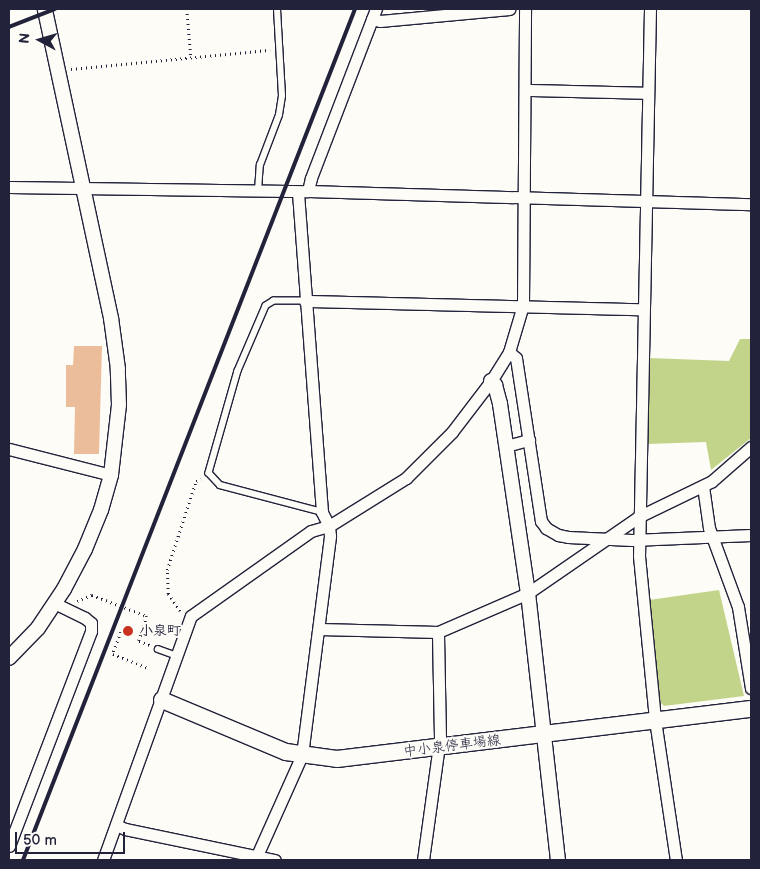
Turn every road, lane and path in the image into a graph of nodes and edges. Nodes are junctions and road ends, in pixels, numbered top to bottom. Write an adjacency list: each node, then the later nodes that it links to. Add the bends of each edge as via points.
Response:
1 (45, 9): 10 (street)
2 (187, 9): 9 (path)
3 (277, 9): 8 (lane)
4 (509, 9): 7 (street, via 380,21)
5 (525, 9): 11 (street)
6 (650, 9): 12 (street)
7 (374, 14): 16 (street)
8 (280, 49): 9 (path); 15 (lane, via 282,102 260,165)
9 (191, 58): 10 (path)
10 (58, 72): 14 (street)
11 (526, 90): 12 (street); 17 (street)
12 (648, 93): 18 (street)
13 (9, 187): 14 (street)
14 (83, 188): 15 (street); 29 (street, via 111,318 118,369 119,414)
15 (258, 191): 16 (street)
16 (303, 192): 17 (street); 20 (street)
17 (524, 198): 18 (street); 21 (street)
18 (646, 201): 19 (street); 22 (street)
19 (751, 204)
20 (306, 301): 21 (street); 30 (lane, via 274,301 266,306 238,372 208,473); 32 (street)
21 (523, 305): 22 (street); 23 (street)
22 (643, 309): 33 (street)
23 (509, 352): 24 (street); 25 (street, via 516,358)
24 (491, 381): 26 (street, via 500,404); 34 (street, via 452,432 406,478)
25 (529, 440): 26 (street); 37 (street, via 542,521 546,528 568,537)
26 (506, 446): 39 (street)
27 (751, 447): 31 (street)
28 (9, 449): 29 (street)
29 (111, 475): 41 (street, via 85,549)
30 (210, 477): 32 (lane, via 220,485); 42 (path, via 196,481 168,564 168,594)
31 (703, 486): 33 (street); 36 (street)
32 (322, 512): 34 (street)
33 (638, 517): 37 (street); 38 (street)
34 (329, 526): 42 (street, via 311,531 194,613); 43 (street)
35 (751, 535): 36 (street)
36 (712, 537): 38 (street); 50 (street, via 738,607)
37 (607, 538): 38 (street); 39 (street)
38 (638, 540): 53 (street)
39 (528, 593): 45 (street); 54 (street)
40 (75, 602): 46 (path, bridge, via 92,595 148,616 139,641)
41 (54, 603): 48 (street, via 38,628); 58 (street, via 85,618 91,623 91,632)
42 (190, 620): 47 (street)
43 (319, 629): 45 (street); 56 (street)
44 (121, 632): 49 (path, via 113,654)
45 (438, 632): 55 (street)
46 (158, 649): 47 (lane)
47 (178, 656): 51 (street)
48 (9, 658)
49 (148, 668)
50 (751, 688)
51 (162, 700): 56 (main road, 中小泉停車場線, via 263,743); 57 (street)
52 (751, 709): 53 (main road, 中小泉停車場線)
53 (654, 720): 54 (main road, 中小泉停車場線); 64 (street)
54 (544, 735): 55 (main road, 中小泉停車場線); 63 (street)
55 (439, 748): 56 (main road, 中小泉停車場線, via 357,758); 62 (street)
56 (302, 755): 59 (street)
57 (116, 825): 59 (street); 60 (street)
58 (9, 846)
59 (256, 858): 61 (street)
60 (103, 860)
61 (275, 860)
62 (423, 860)
63 (558, 860)
64 (676, 860)

